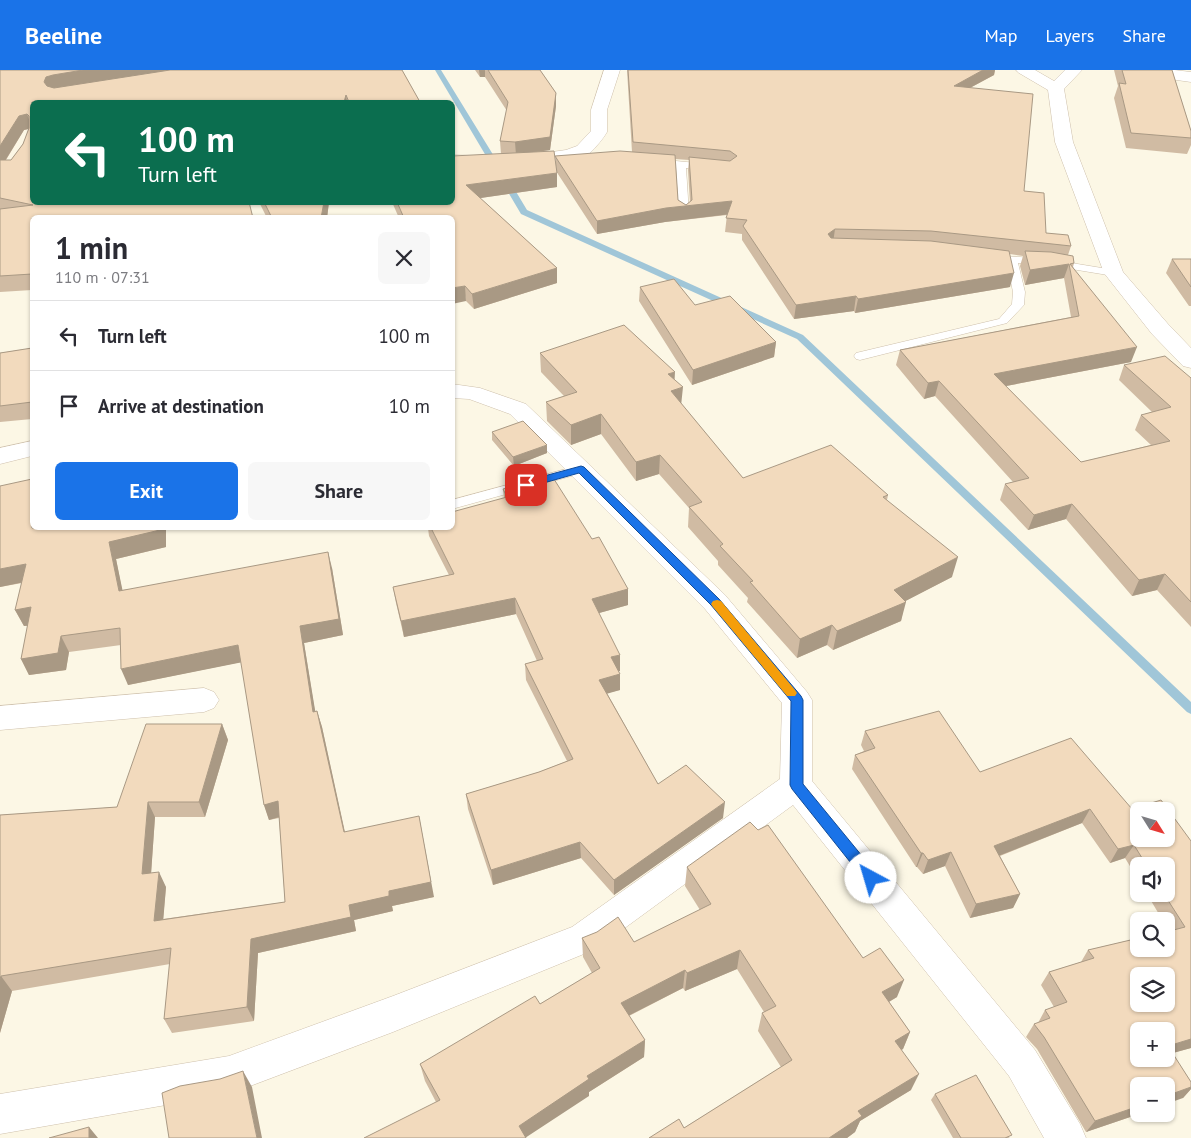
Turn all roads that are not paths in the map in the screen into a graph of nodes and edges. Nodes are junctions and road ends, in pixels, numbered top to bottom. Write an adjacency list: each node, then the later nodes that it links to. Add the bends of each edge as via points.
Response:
1 (612, 70): 7 (street, via 599,110 600,132 586,152 516,162)
2 (1024, 70): 6 (street)
3 (1074, 70): 6 (street)
4 (1140, 70): 5 (street)
5 (1191, 76)
6 (1056, 88): 14 (street, via 1064,142)
7 (455, 160)
8 (643, 161): 9 (lane)
9 (681, 165): 10 (lane); 11 (lane)
10 (720, 168)
11 (684, 214)
12 (984, 257): 13 (lane)
13 (1012, 260): 14 (lane); 15 (lane, via 1019,292 1018,305 1003,321)
14 (1114, 273): 16 (street)
15 (860, 356)
16 (1191, 361)
17 (455, 390): 20 (street, via 518,409)
18 (30, 449): 19 (street)
19 (0, 456)
20 (581, 469): 21 (lane); 24 (street, via 715,602 797,700)
21 (455, 504)
22 (204, 700): 23 (street)
23 (0, 718)
24 (796, 785): 25 (street, via 584,938 394,1014 229,1074); 26 (street, via 1022,1063)
25 (0, 1114)
26 (1066, 1138)

